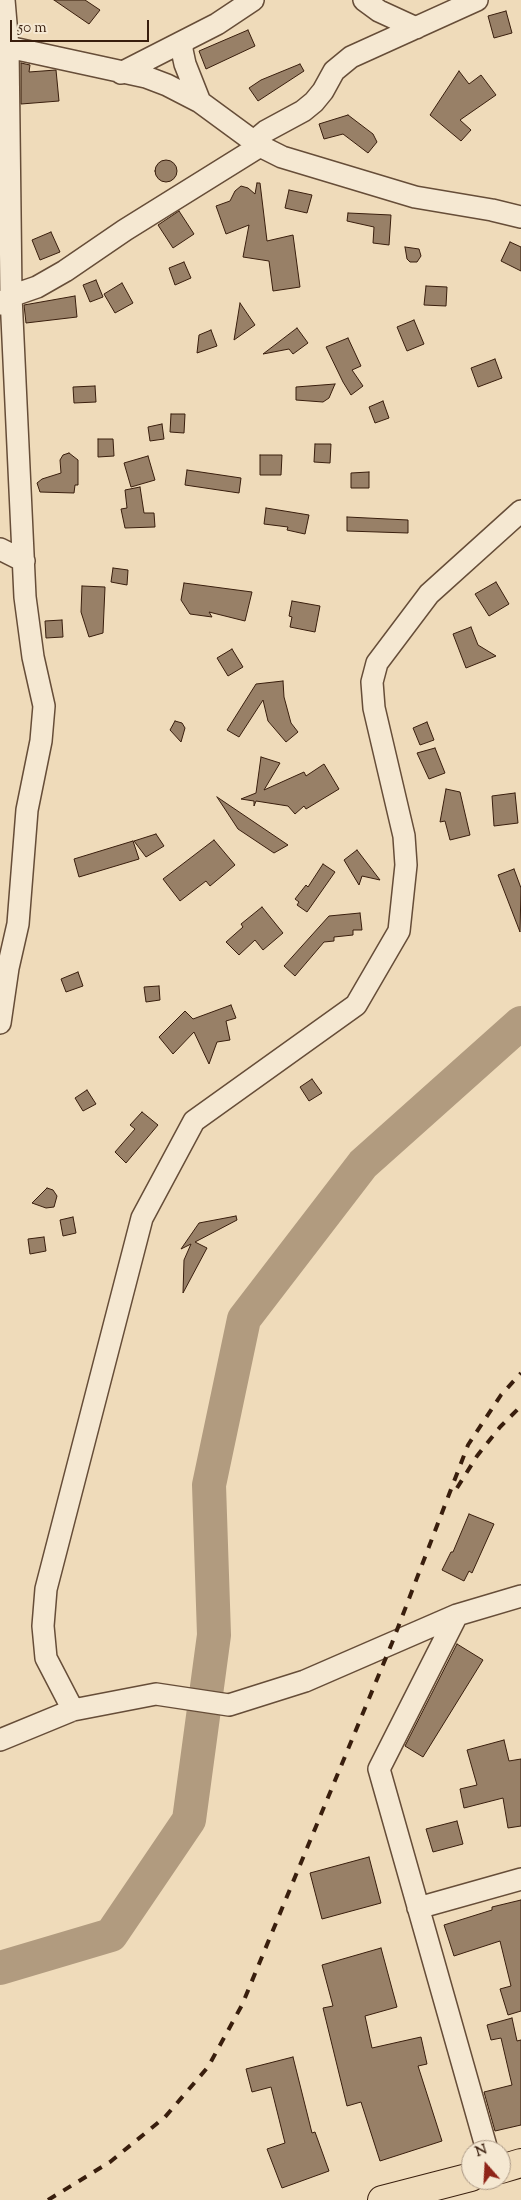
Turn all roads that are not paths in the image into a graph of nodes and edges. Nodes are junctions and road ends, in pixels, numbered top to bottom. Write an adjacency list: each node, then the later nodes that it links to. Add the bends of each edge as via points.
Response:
1 (4, 0): 7 (street)
2 (254, 0): 6 (street)
3 (364, 0): 5 (street)
4 (477, 0): 5 (street)
5 (416, 28): 10 (street, via 351,57 334,71 314,102 266,131)
6 (183, 42): 8 (street); 9 (street, via 185,64)
7 (8, 46): 8 (street); 12 (street)
8 (121, 73): 9 (street, via 146,77)
9 (200, 102): 10 (street)
10 (257, 144): 11 (street, via 282,157 415,197); 12 (street, via 65,272)
11 (521, 217)
12 (6, 300): 14 (street)
13 (0, 343): 14 (street)
14 (15, 363): 17 (street)
15 (521, 511): 21 (street, via 430,594 377,663 372,682 374,708 404,836 406,865 399,931 356,1005 194,1121 142,1218 46,1589 43,1626 46,1658)
16 (0, 549): 17 (street)
17 (24, 561): 18 (street, via 33,657 44,706 41,742 27,810 18,924)
18 (0, 1024)
19 (521, 1596): 20 (street)
20 (457, 1614): 21 (street, via 305,1681 229,1705 156,1694); 24 (street, via 378,1770)
21 (73, 1710): 22 (street)
22 (0, 1740)
23 (521, 1879): 24 (street)
24 (418, 1908): 25 (street)
25 (484, 2140)
26 (461, 2180): 27 (highway)
27 (382, 2200)

